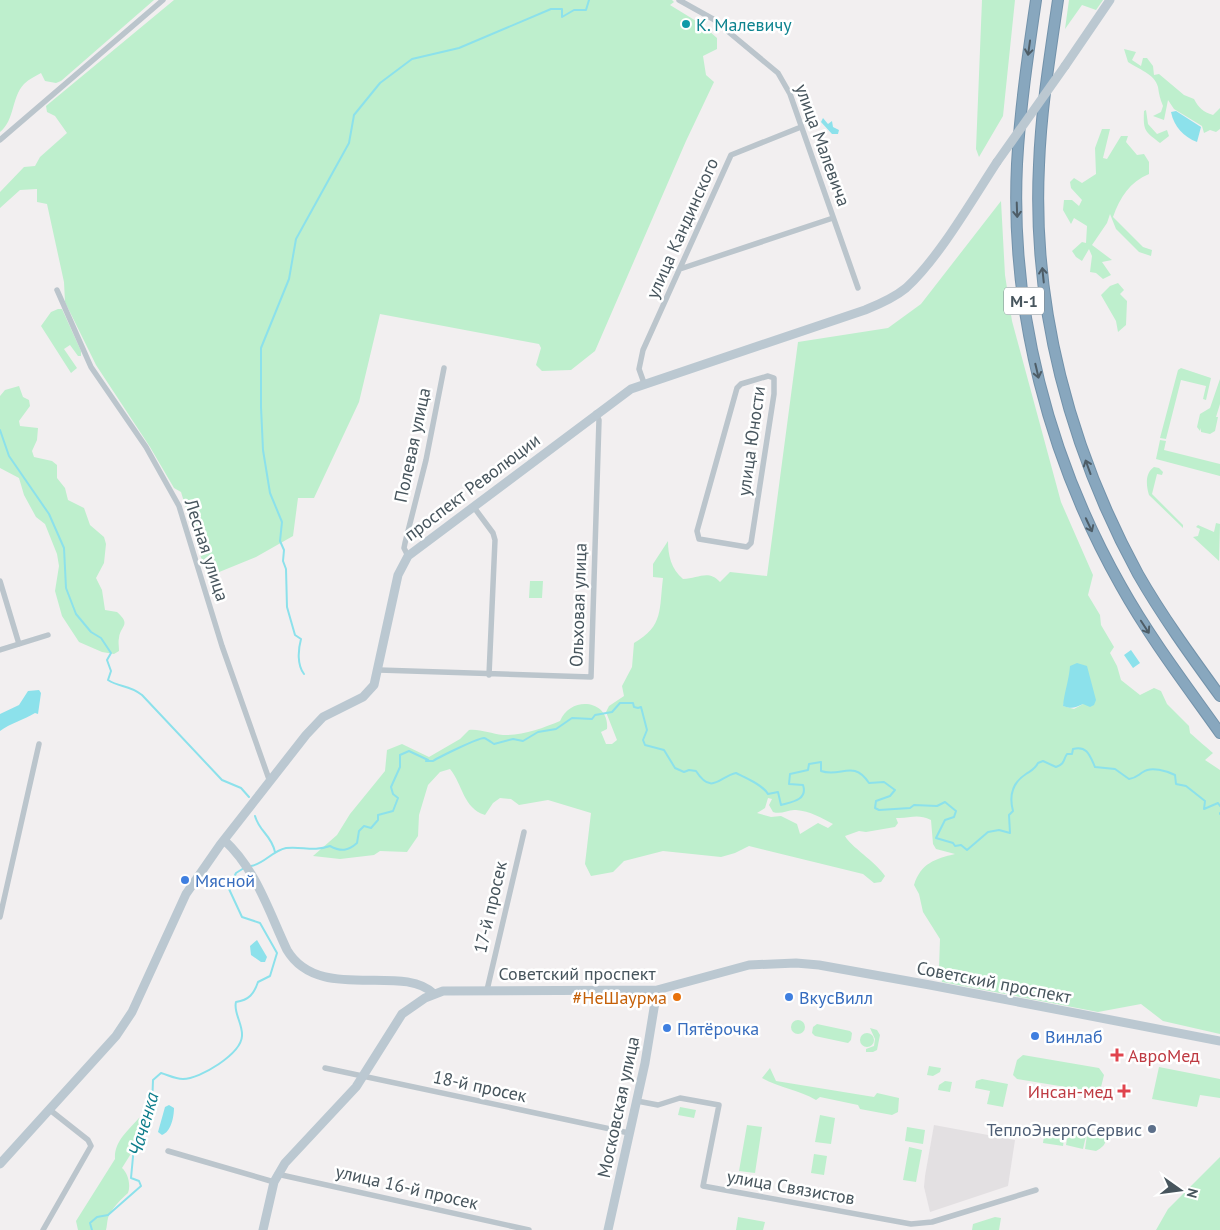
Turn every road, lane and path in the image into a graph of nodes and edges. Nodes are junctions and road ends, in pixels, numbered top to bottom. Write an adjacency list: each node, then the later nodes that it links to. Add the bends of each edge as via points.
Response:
1 (162, 0): 7 (street)
2 (679, 0): 6 (street, улица Малевича, via 713,19 782,78)
3 (1036, 0): 25 (highway, М-1, one-way to 25, via 1017,166 1025,308 1038,376 1060,453 1083,513 1120,585 1149,632)
4 (1058, 0): 24 (highway, М-1, one-way to 4, via 1138,574 1103,504 1080,446 1059,371 1046,305 1040,240 1039,166)
5 (1110, 0): 13 (street, проспект Революции, bridge, via 964,213 914,280 884,302)
6 (801, 127): 8 (street, улица Малевича); 9 (street, улица Кандинского, via 731,155)
7 (0, 140)
8 (833, 218): 9 (street); 10 (street, улица Малевича)
9 (680, 269): 13 (street, улица Кандинского, via 640,359 639,369)
10 (858, 288)
11 (57, 290): 27 (street, Лесная улица, via 92,367 146,448 179,506 222,646)
12 (444, 368): 17 (street, Полевая улица, via 404,548)
13 (644, 383): 14 (street, проспект Революции)
14 (596, 413): 16 (street, проспект Революции); 23 (street, Ольховая улица, via 599,420 591,678)
15 (706, 502): 15 (street, улица Юности, via 738,386 773,376 774,394 753,539 747,548 699,539 697,531)
16 (473, 506): 17 (street, проспект Революции); 23 (street, via 495,540)
17 (408, 556): 22 (street, проспект Революции, via 398,575)
18 (0, 581): 20 (street)
19 (48, 634): 20 (street)
20 (19, 644): 21 (street)
21 (0, 650)
22 (379, 670): 23 (street, Ольховая улица); 27 (street, проспект Революции, via 369,692 323,716 315,724)
23 (489, 675)
24 (1220, 696)
25 (1220, 732)
26 (39, 744): 30 (street)
27 (270, 782): 29 (street, проспект Революции)
28 (524, 832): 31 (street, 17-й просек)
29 (224, 840): 33 (street, via 250,870 287,950 300,966 330,978 419,985); 38 (street, проспект Революции, via 186,894 132,1012 116,1036)
30 (0, 917)
31 (487, 990): 32 (street, Советский проспект); 33 (street, Советский проспект, via 452,990)
32 (657, 990): 34 (street, Советский проспект, via 749,965 819,965); 37 (street, Московская улица)
33 (434, 994): 36 (street, Советский проспект, via 402,1014)
34 (1220, 1041)
35 (325, 1068): 36 (street, 18-й просек)
36 (364, 1077): 39 (street, 18-й просек); 42 (street, Советский проспект)
37 (637, 1101): 39 (street, Московская улица); 43 (street, улица Связистов, via 658,1105 680,1098 719,1105 703,1186 911,1224 932,1222)
38 (50, 1110): 41 (street, проспект Революции); 44 (street, via 88,1140 91,1146)
39 (629, 1133): 47 (street, Московская улица)
40 (168, 1151): 42 (street, улица 16-й просек)
41 (0, 1164)
42 (276, 1178): 45 (street, Советский проспект); 46 (street, улица 16-й просек)
43 (1036, 1190)
44 (43, 1230)
45 (263, 1230)
46 (529, 1230)
47 (608, 1230)

